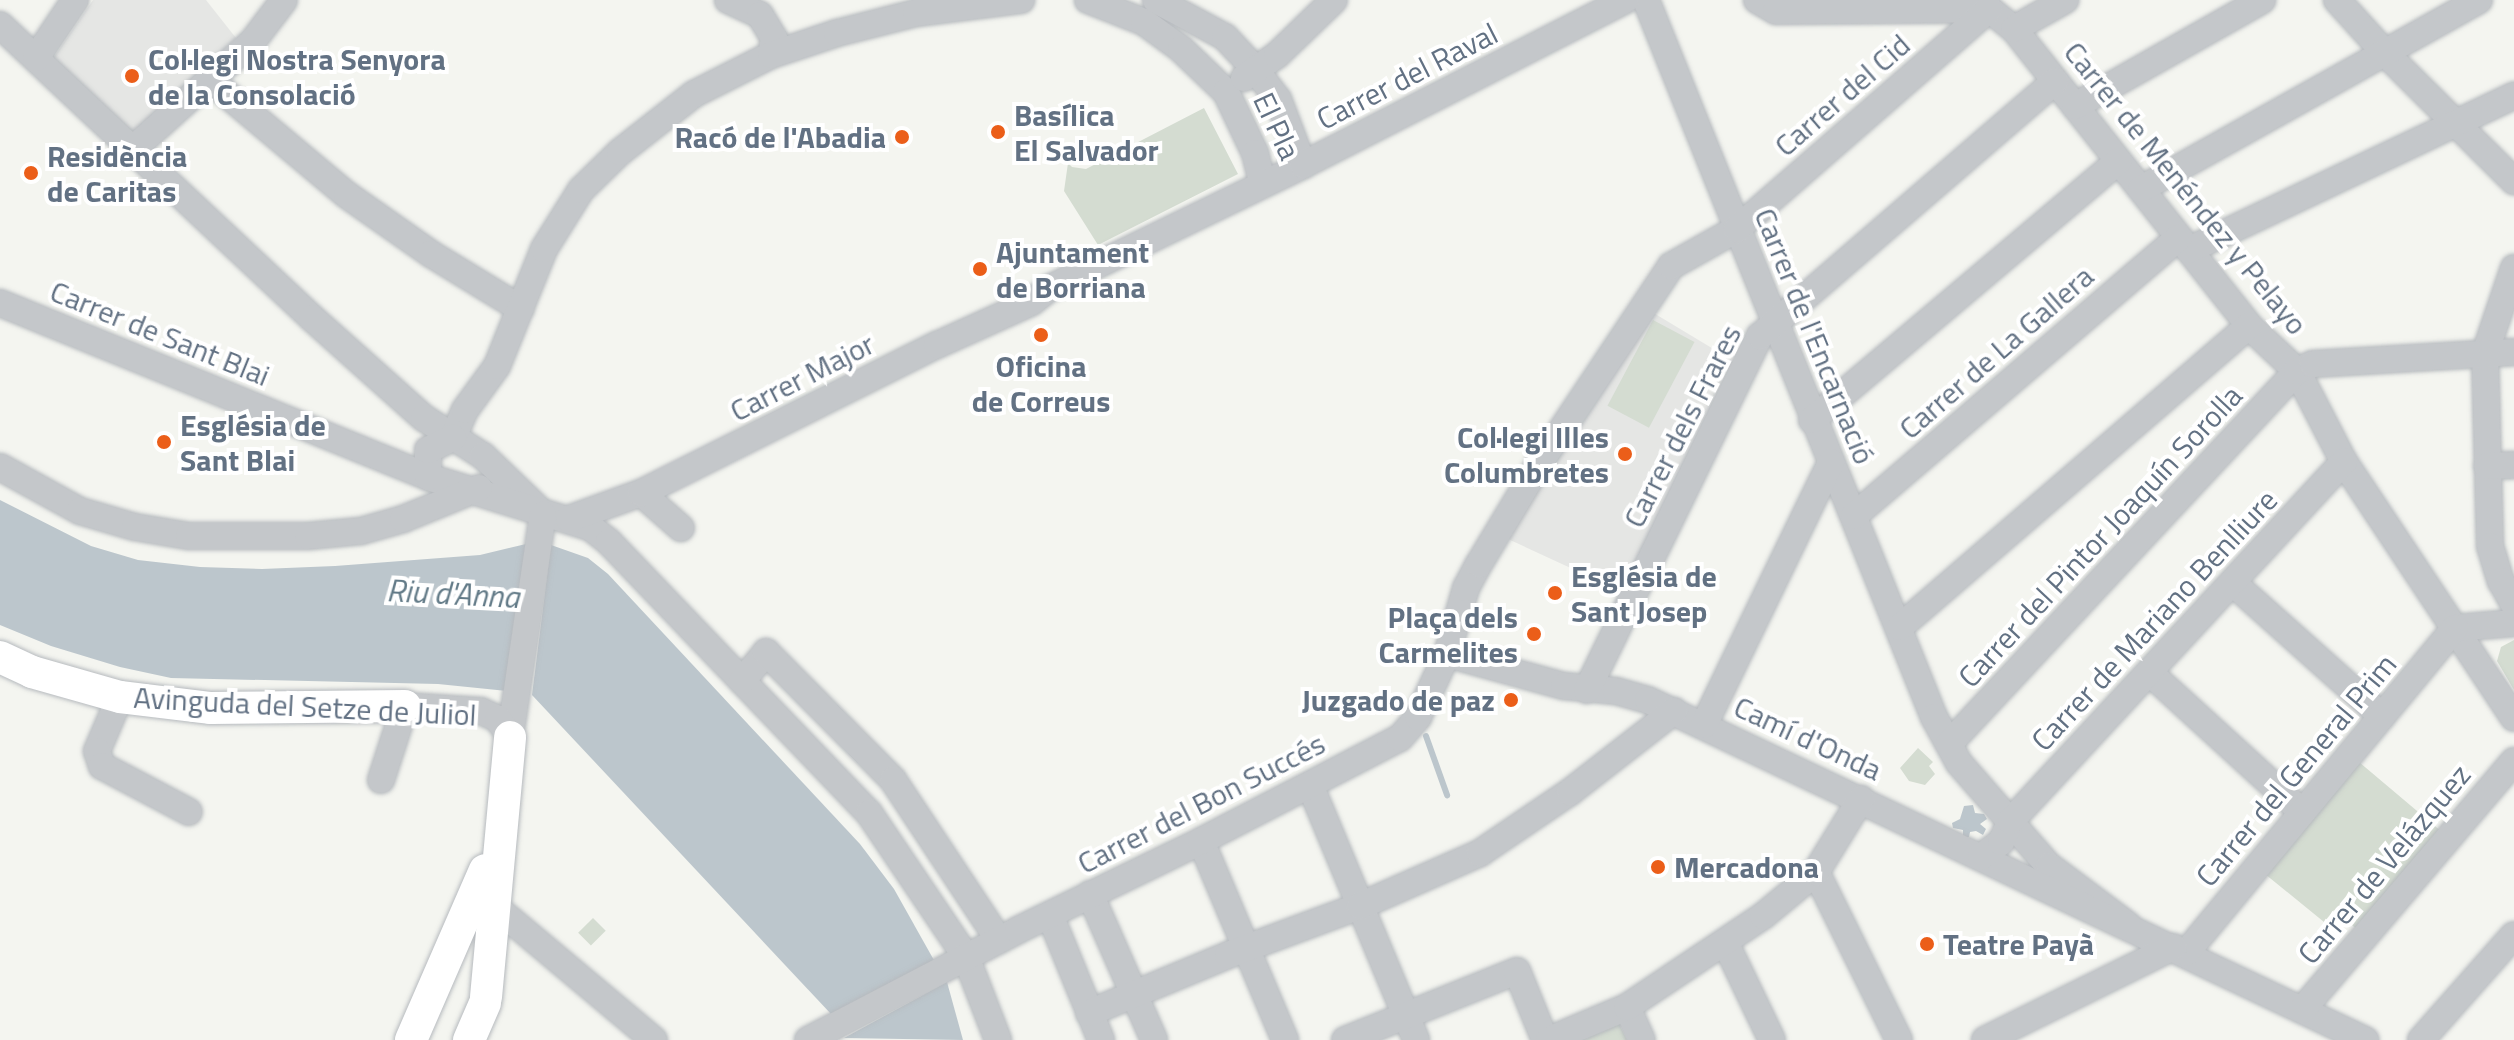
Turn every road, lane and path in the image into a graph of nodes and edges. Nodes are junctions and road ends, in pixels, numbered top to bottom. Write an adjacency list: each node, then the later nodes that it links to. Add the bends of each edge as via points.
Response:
1 (75, 0): 21 (street)
2 (284, 0): 23 (street, via 253,41)
3 (728, 0): 20 (street, via 760,15 774,38)
4 (1021, 0): 20 (street, via 916,13)
5 (1088, 0): 15 (street, El Pla)
6 (1334, 0): 22 (street)
7 (1625, 0): 31 (street, Carrer del Raval)
8 (1646, 0): 35 (street, Carrer de l'Encarnació)
9 (1757, 0): 14 (street, via 1776,11)
10 (2262, 0): 27 (street)
11 (2337, 0): 19 (street)
12 (2479, 0): 19 (street)
13 (2052, 3): 18 (street)
14 (1945, 5): 16 (street)
15 (1154, 6): 22 (street, El Pla, via 1225,37); 25 (street, El Pla, via 1181,49)
16 (1989, 9): 18 (street, Carrer de Menéndez y Pelayo); 35 (street, Carrer del Cid)
17 (0, 25): 21 (street)
18 (2014, 29): 24 (street, Carrer de Menéndez y Pelayo)
19 (2385, 53): 28 (street); 34 (street)
20 (771, 55): 39 (street, via 694,94 581,190 544,249)
21 (36, 58): 29 (street)
22 (1255, 69): 25 (street, El Pla); 31 (street, El Pla, via 1278,99)
23 (211, 81): 29 (street); 39 (street, via 347,195)
24 (2055, 81): 27 (street, Carrer de Menéndez y Pelayo); 40 (street, Carrer dels Frares)
25 (1226, 92): 33 (street, El Pla, via 1255,153)
26 (2514, 96): 28 (street, Carrer de La Gallera)
27 (2075, 106): 30 (street, Carrer de Menéndez y Pelayo)
28 (2459, 126): 32 (street); 36 (street, Carrer de La Gallera)
29 (132, 150): 46 (street, via 312,318)
30 (2118, 161): 34 (street, Carrer de Menéndez y Pelayo); 45 (street)
31 (1303, 165): 33 (street, El Pla)
32 (2514, 181)
33 (1263, 184): 55 (street, Carrer Major)
34 (2141, 189): 36 (street, Carrer de Menéndez y Pelayo)
35 (1737, 229): 40 (street, Carrer de l'Encarnació); 65 (street, Carrer del Cid, via 1671,266 1633,319 1466,588)
36 (2184, 244): 41 (street, Carrer de Menéndez y Pelayo); 57 (street, Carrer de La Gallera)
37 (2514, 268): 43 (street)
38 (0, 303): 53 (street, Carrer de Sant Blai)
39 (521, 309): 46 (street, via 497,366 465,410)
40 (1773, 321): 45 (street, Carrer de l'Encarnació); 69 (street, Carrer dels Frares, via 1760,336)
41 (2249, 326): 44 (street, Carrer de Menéndez y Pelayo); 63 (street)
42 (2514, 352): 43 (street)
43 (2485, 353): 44 (street, via 2313,364); 51 (street)
44 (2297, 371): 49 (street, Carrer de Menéndez y Pelayo); 77 (street, Carrer del Pintor Joaquín Sorolla)
45 (1812, 420): 48 (street, Carrer de l'Encarnació)
46 (453, 438): 47 (street); 53 (street, via 428,450)
47 (483, 456): 54 (street, via 487,470); 56 (street)
48 (1831, 462): 57 (street, Carrer de l'Encarnació); 75 (street)
49 (2344, 462): 60 (street, Carrer de Mariano Benlliure); 64 (street, Carrer de Menéndez y Pelayo)
50 (2514, 465): 51 (street)
51 (2487, 466): 59 (street)
52 (0, 467): 54 (street, via 80,511 189,536 359,531)
53 (428, 477): 54 (street)
54 (474, 492): 56 (street)
55 (641, 493): 56 (street, Carrer Major); 58 (street)
56 (556, 516): 68 (street, via 590,527 609,542); 76 (street, via 538,543)
57 (1854, 516): 63 (street, Carrer de l'Encarnació)
58 (681, 528)
59 (2502, 545): 61 (street)
60 (2233, 583): 67 (street, Carrer de Mariano Benlliure); 73 (street)
61 (2514, 604)
62 (2514, 623): 64 (street)
63 (1900, 627): 77 (street, Carrer de l'Encarnació)
64 (2455, 628): 73 (street, Carrer del General Prim); 74 (street, Carrer de Menéndez y Pelayo)
65 (1447, 654): 69 (street, Camí d'Onda); 81 (street, Carrer del Bon Succés, via 1418,717 1400,738)
66 (0, 657): 70 (main road, Avinguda del Setze de Juliol, via 32,672)
67 (2150, 673): 84 (street); 86 (street, Carrer de Mariano Benlliure)
68 (742, 681): 80 (street, via 766,652); 85 (street)
69 (1587, 690): 72 (street, Camí d'Onda, via 1616,691)
70 (120, 697): 71 (main road, Avinguda del Setze de Juliol, via 211,708); 83 (street, via 97,751 102,766)
71 (405, 706): 76 (street, Avinguda del Setze de Juliol, via 481,711 498,719); 79 (street)
72 (1674, 711): 75 (street, Camí d'Onda); 92 (street, via 1480,853)
73 (2382, 716): 84 (street, Carrer del General Prim)
74 (2514, 718)
75 (1704, 725): 82 (street, Camí d'Onda)
76 (510, 737): 91 (main road, via 502,818)
77 (1949, 744): 86 (street, Camí d'Onda)
78 (2514, 761): 105 (street, Carrer de Velázquez)
79 (381, 780)
80 (893, 780): 85 (street); 96 (street)
81 (1310, 785): 87 (street, Carrer del Bon Succés); 92 (street)
82 (1861, 799): 88 (street, Camí d'Onda); 89 (street)
83 (189, 812)
84 (2302, 812): 99 (street, Carrer del General Prim)
85 (869, 813): 100 (street)
86 (2011, 821): 88 (street, Carrer de Mariano Benlliure, via 2001,842); 94 (street, Camí d'Onda, via 2049,866)
87 (1201, 841): 90 (street, Carrer del Bon Succés); 98 (street)
88 (1981, 857): 94 (street, Camí d'Onda)
89 (1816, 872): 97 (street); 122 (street)
90 (1090, 894): 93 (street, Carrer del Bon Succés); 102 (street)
91 (485, 900): 101 (main road); 103 (main road); 111 (street)
92 (1360, 906): 98 (street); 107 (street)
93 (1050, 915): 96 (street, Carrer del Bon Succés); 106 (street)
94 (2128, 925): 99 (street, Camí d'Onda)
95 (2514, 935): 125 (street)
96 (999, 940): 100 (street, Carrer del Bon Succés)
97 (1726, 944): 104 (street); 121 (street)
98 (1246, 949): 102 (street); 116 (street)
99 (2179, 950): 105 (street, Camí d'Onda); 123 (street)
100 (954, 963): 112 (street, Carrer del Bon Succés); 113 (street)
101 (433, 989): 103 (main road, via 468,972 478,980); 109 (main road); 110 (main road, via 431,1034)
102 (1133, 995): 106 (street); 115 (street)
103 (486, 1000): 108 (main road)
104 (1627, 1007): 119 (street); 120 (street)
105 (2302, 1010): 124 (street, Camí d'Onda)
106 (1089, 1013): 114 (street)
107 (1405, 1015): 117 (street); 118 (street); 119 (street, via 1517,971)
108 (484, 1039)
109 (411, 1040)
110 (436, 1040)
111 (654, 1040)
112 (808, 1040)
113 (998, 1040)
114 (1101, 1040)
115 (1154, 1040)
116 (1285, 1040)
117 (1345, 1040)
118 (1416, 1040)
119 (1547, 1040)
120 (1642, 1040)
121 (1772, 1040)
122 (1899, 1040)
123 (1985, 1040)
124 (2365, 1040)
125 (2421, 1040)

